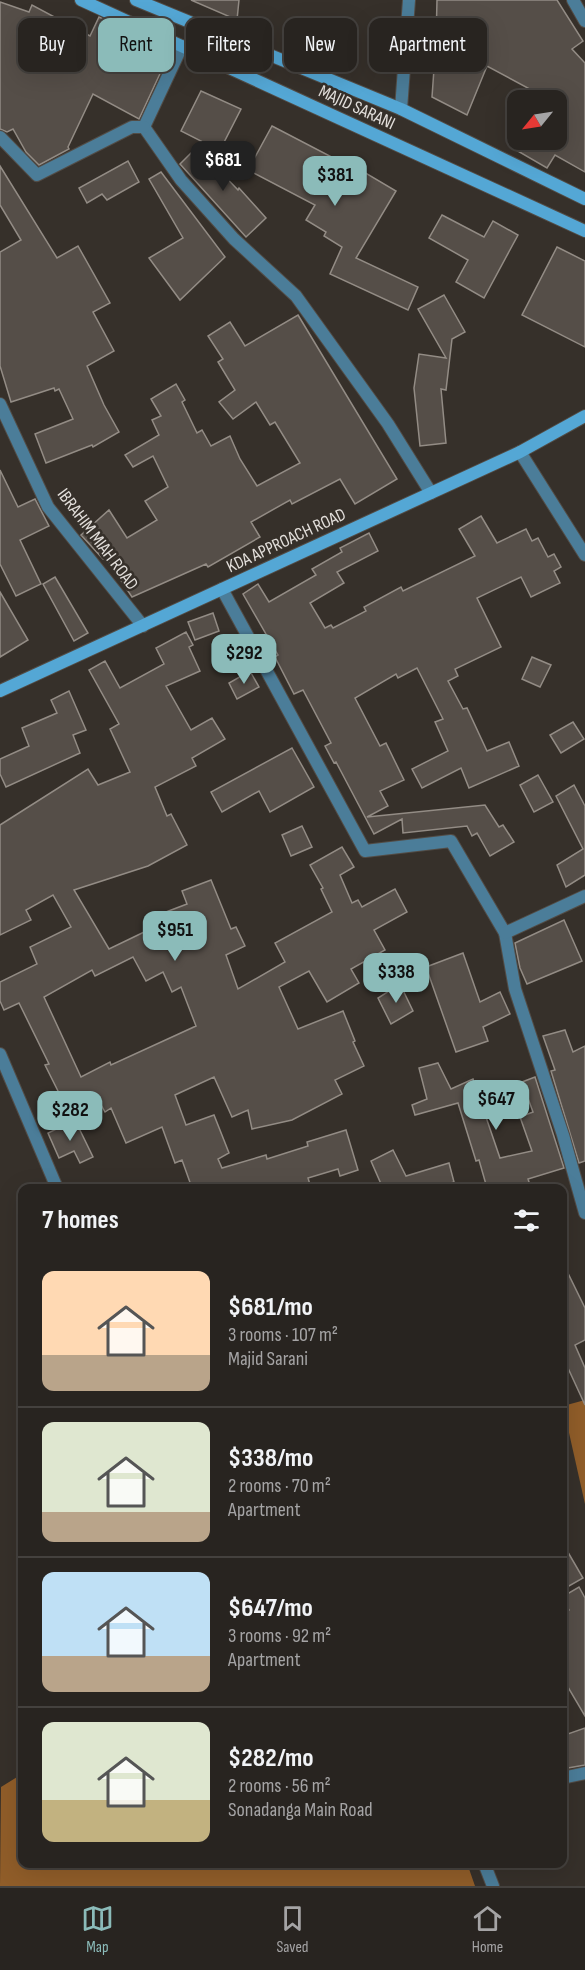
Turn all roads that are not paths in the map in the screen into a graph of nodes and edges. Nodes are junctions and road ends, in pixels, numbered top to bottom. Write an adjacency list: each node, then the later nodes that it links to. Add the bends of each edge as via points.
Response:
1 (81, 0): 6 (main road, MAJID SARANI)
2 (135, 0): 7 (main road, MAJID SARANI)
3 (409, 0): 7 (street)
4 (573, 0): 5 (street)
5 (585, 21)
6 (182, 46): 8 (street); 11 (main road, MAJID SARANI)
7 (401, 109): 10 (main road, MAJID SARANI)
8 (144, 127): 9 (street, via 132,127 37,175); 15 (street, via 181,180 234,239 296,296 388,424)
9 (0, 137)
10 (585, 199)
11 (585, 231)
12 (0, 404): 18 (street, IBRAHIM MIAH ROAD, via 48,507)
13 (585, 416): 14 (main road, KDA APPROACH ROAD)
14 (520, 452): 15 (main road, KDA APPROACH ROAD); 16 (street)
15 (431, 493): 17 (main road, KDA APPROACH ROAD)
16 (585, 555)
17 (222, 589): 18 (main road, KDA APPROACH ROAD); 21 (street, via 365,852 451,841)
18 (143, 626): 19 (main road, KDA APPROACH ROAD)
19 (0, 691)
20 (585, 897): 21 (street)
21 (505, 933): 24 (street, via 515,988)
22 (0, 1054): 23 (street)
23 (55, 1184)
24 (585, 1213)
25 (585, 1773): 26 (street)
26 (567, 1777)
27 (486, 1868): 28 (street)
28 (493, 1886)

